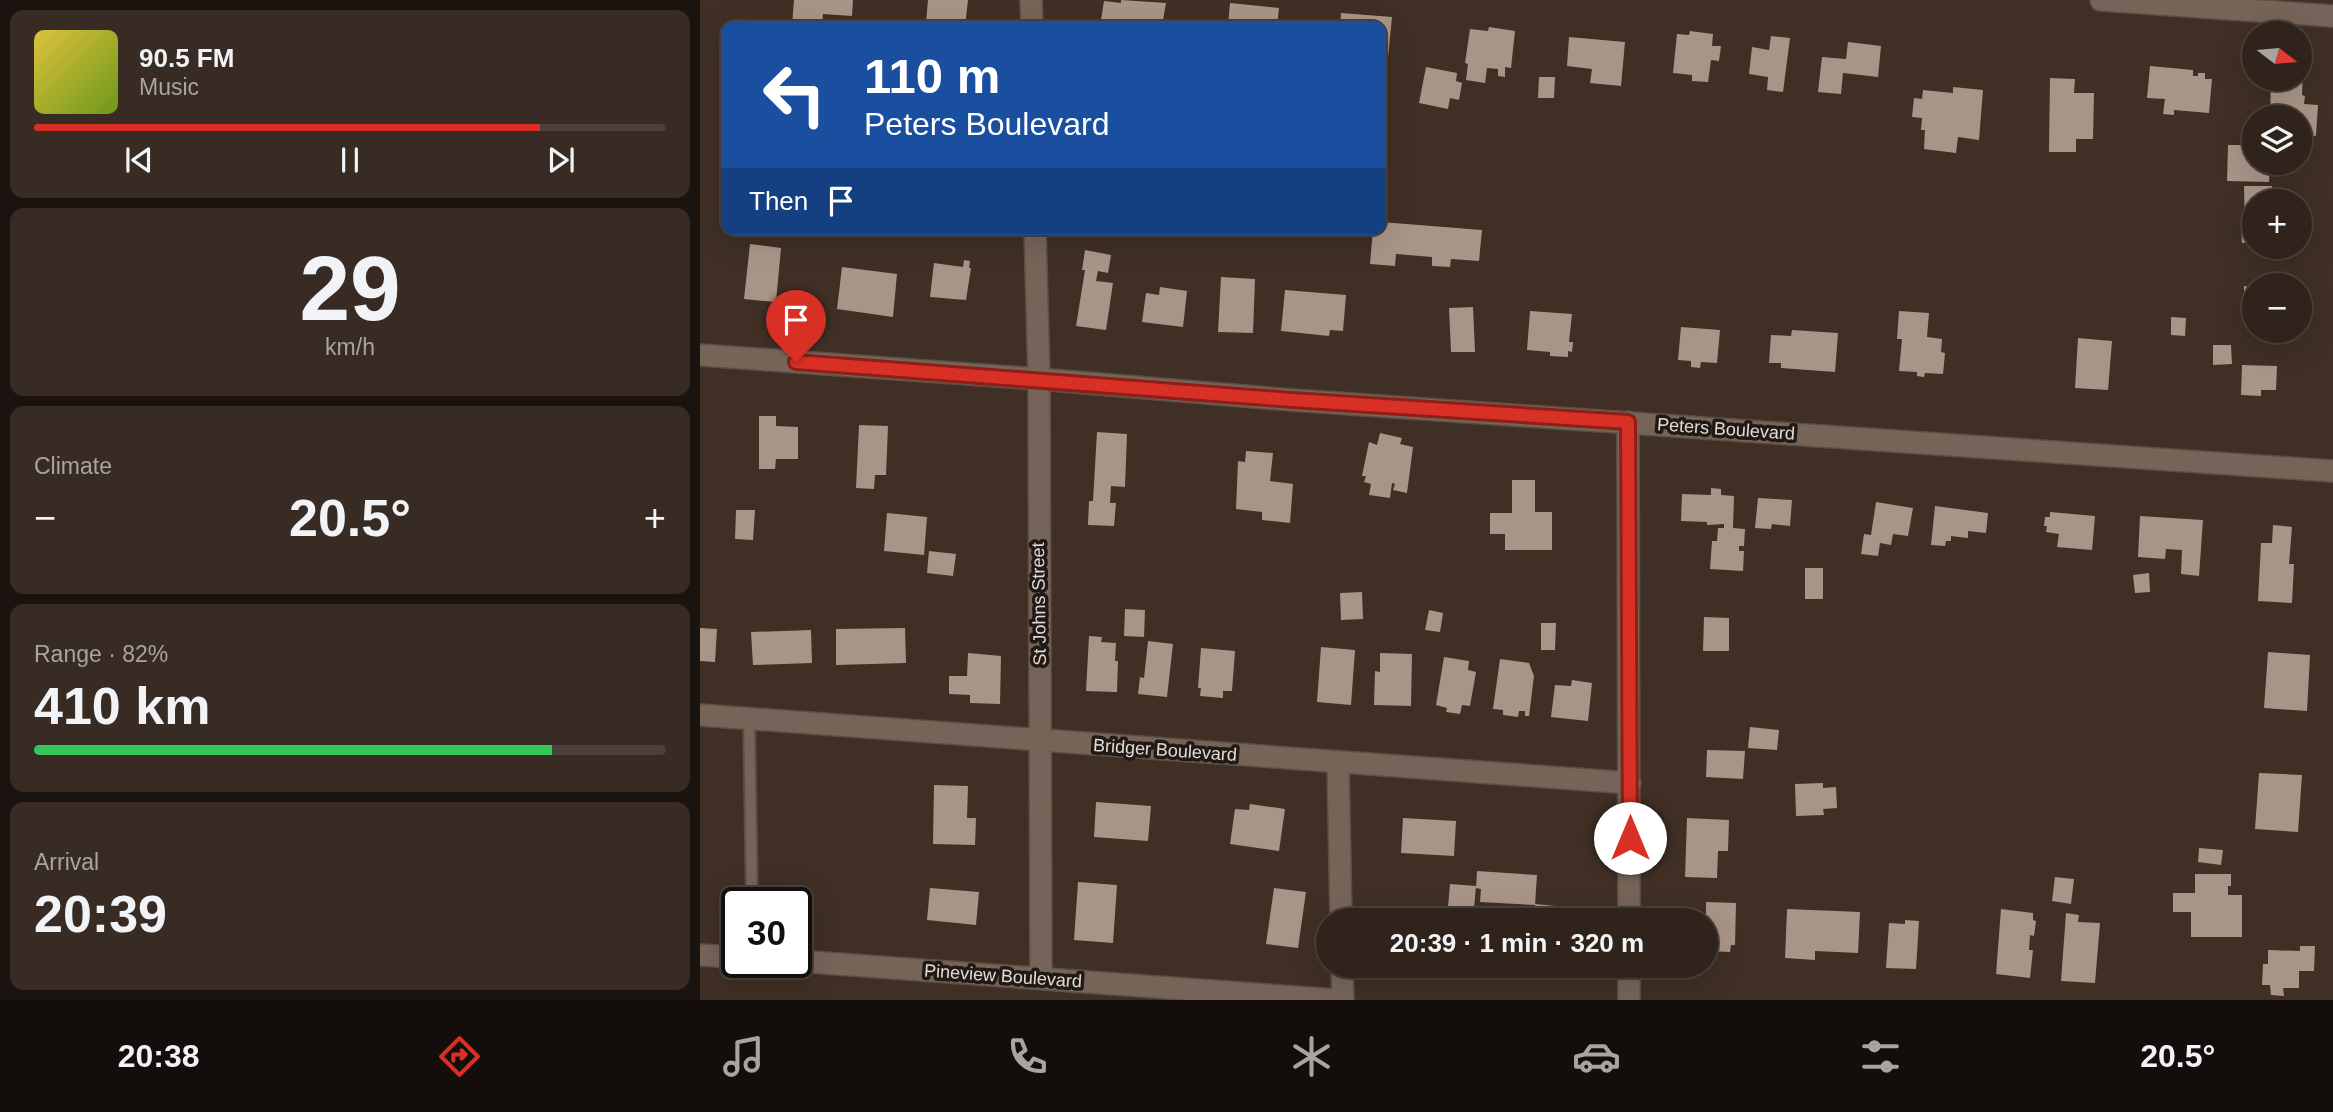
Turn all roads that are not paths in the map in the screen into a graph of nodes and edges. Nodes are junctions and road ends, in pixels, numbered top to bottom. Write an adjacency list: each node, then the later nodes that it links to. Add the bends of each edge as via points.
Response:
1 (1031, 0): 5 (street)
2 (2101, 0): 3 (street)
3 (2281, 6): 4 (street)
4 (2333, 16)
5 (1032, 21)
6 (1035, 235): 8 (street, St Johns Street)
7 (700, 355): 8 (street, Peters Boulevard)
8 (1039, 379): 9 (street, Peters Boulevard); 13 (street, St Johns Street)
9 (1628, 422): 10 (street, Peters Boulevard); 15 (street)
10 (2333, 471)
11 (700, 715): 12 (street, Bridger Boulevard)
12 (749, 718): 13 (street, Bridger Boulevard); 16 (lane)
13 (1041, 741): 14 (street, Bridger Boulevard); 22 (street, St Johns Street)
14 (1338, 762): 15 (street, Bridger Boulevard); 17 (street)
15 (1630, 783): 18 (street)
16 (751, 887)
17 (1341, 908)
18 (1629, 908)
19 (700, 955): 20 (street)
20 (721, 956)
21 (812, 962): 22 (street, Pineview Boulevard)
22 (1041, 978): 25 (street, Pineview Boulevard)
23 (1342, 978): 27 (street)
24 (1629, 978): 28 (street)
25 (1091, 991): 26 (street, Pineview Boulevard)
26 (1336, 1000)
27 (1343, 1000)
28 (1629, 1000)

